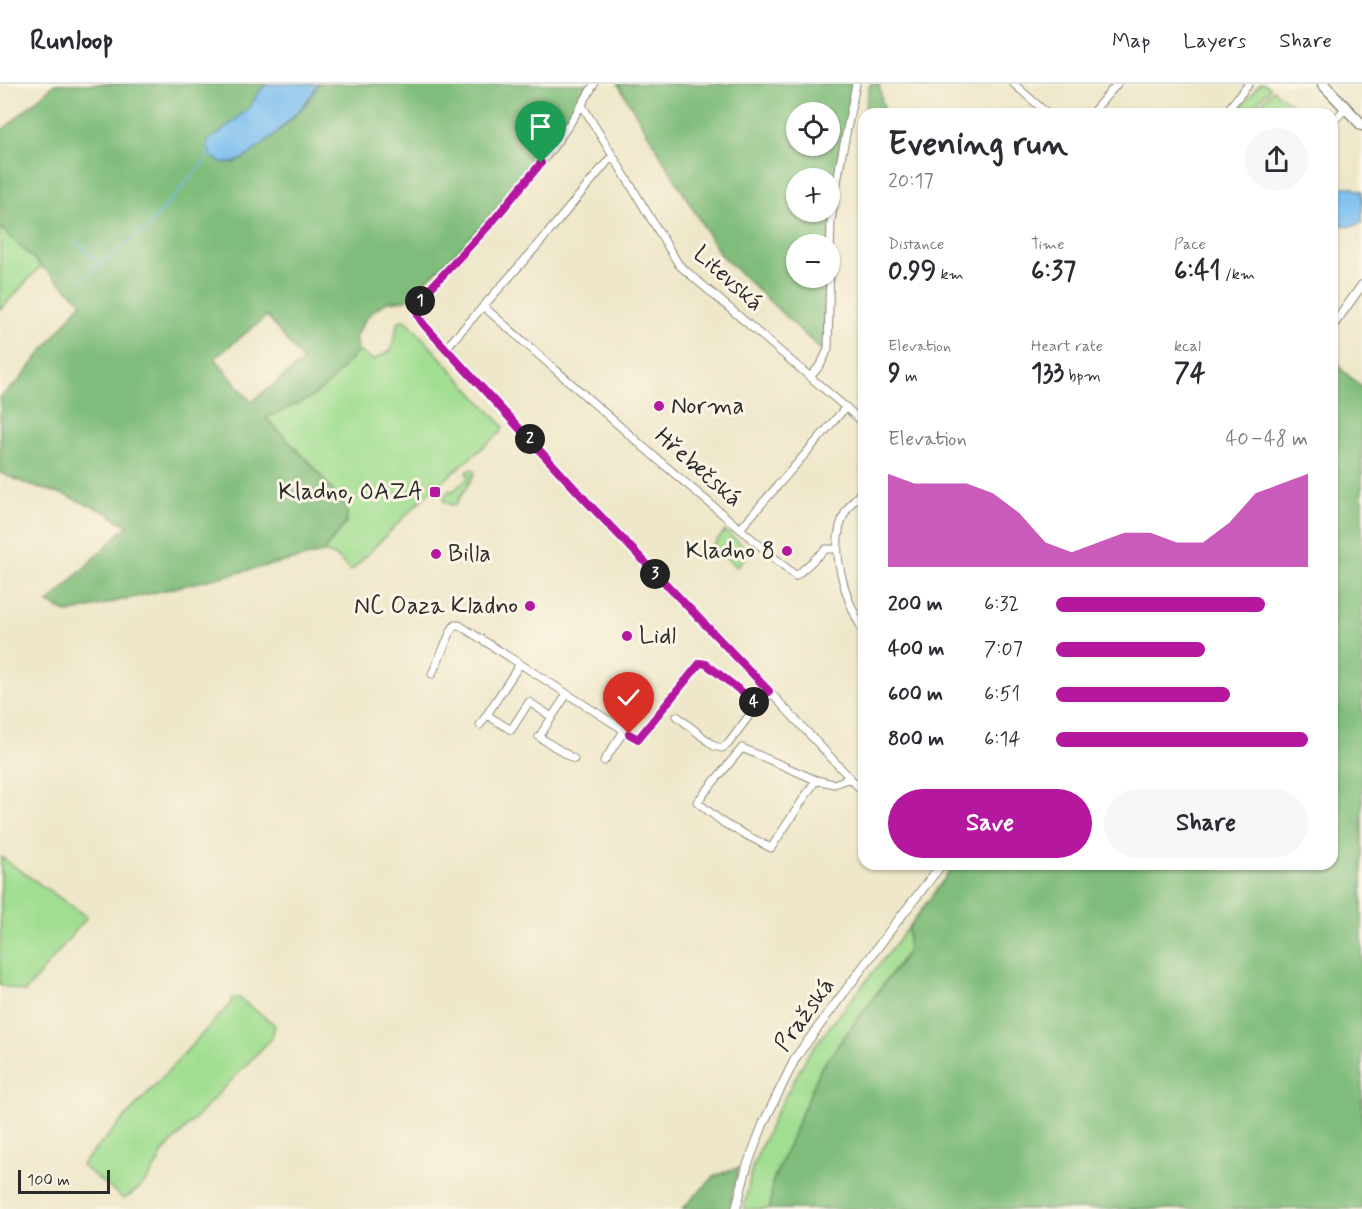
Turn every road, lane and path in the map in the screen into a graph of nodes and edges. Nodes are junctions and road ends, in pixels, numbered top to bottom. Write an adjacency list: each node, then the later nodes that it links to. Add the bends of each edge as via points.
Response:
1 (594, 84): 7 (street)
2 (856, 84): 19 (street, via 831,221 828,349)
3 (1014, 84): 8 (street)
4 (1118, 84): 9 (street)
5 (1249, 84): 10 (street)
6 (1323, 84): 11 (main road)
7 (582, 105): 14 (street, Litevská); 18 (street, via 541,163 417,305 419,318)
8 (1041, 108)
9 (1096, 108)
10 (1229, 108)
11 (1346, 108): 12 (street); 13 (main road)
12 (1338, 117)
13 (1362, 125)
14 (612, 156): 16 (street); 19 (street, Litevská, via 679,265)
15 (1362, 285): 17 (street)
16 (483, 306): 18 (street); 23 (street, Hřebečská)
17 (1338, 319)
18 (446, 348): 28 (street)
19 (811, 376): 20 (street, Litevská)
20 (846, 407): 21 (street, Litevská); 23 (street)
21 (858, 418)
22 (858, 496): 24 (street, via 846,510)
23 (740, 529): 24 (street, Hřebečská, via 796,576 826,549)
24 (837, 549): 25 (street, via 842,578)
25 (858, 622)
26 (520, 664): 27 (street, via 455,625); 29 (street); 31 (street)
27 (432, 674)
28 (769, 691): 30 (street); 38 (street)
29 (567, 694): 33 (street); 35 (street)
30 (757, 702): 32 (street, via 722,748); 35 (street, via 700,663 638,739)
31 (487, 715): 33 (street, via 511,730 529,702); 34 (street)
32 (676, 716)
33 (552, 717): 36 (street, via 539,737)
34 (480, 725)
35 (624, 731): 37 (street)
36 (574, 759)
37 (604, 761)
38 (850, 778): 39 (street, via 834,784); 40 (street)
39 (816, 780): 39 (street, via 771,848 725,824 697,802 742,747)
40 (858, 787)
41 (934, 870): 42 (street, Pražská, via 796,1057 764,1122)
42 (736, 1209)

